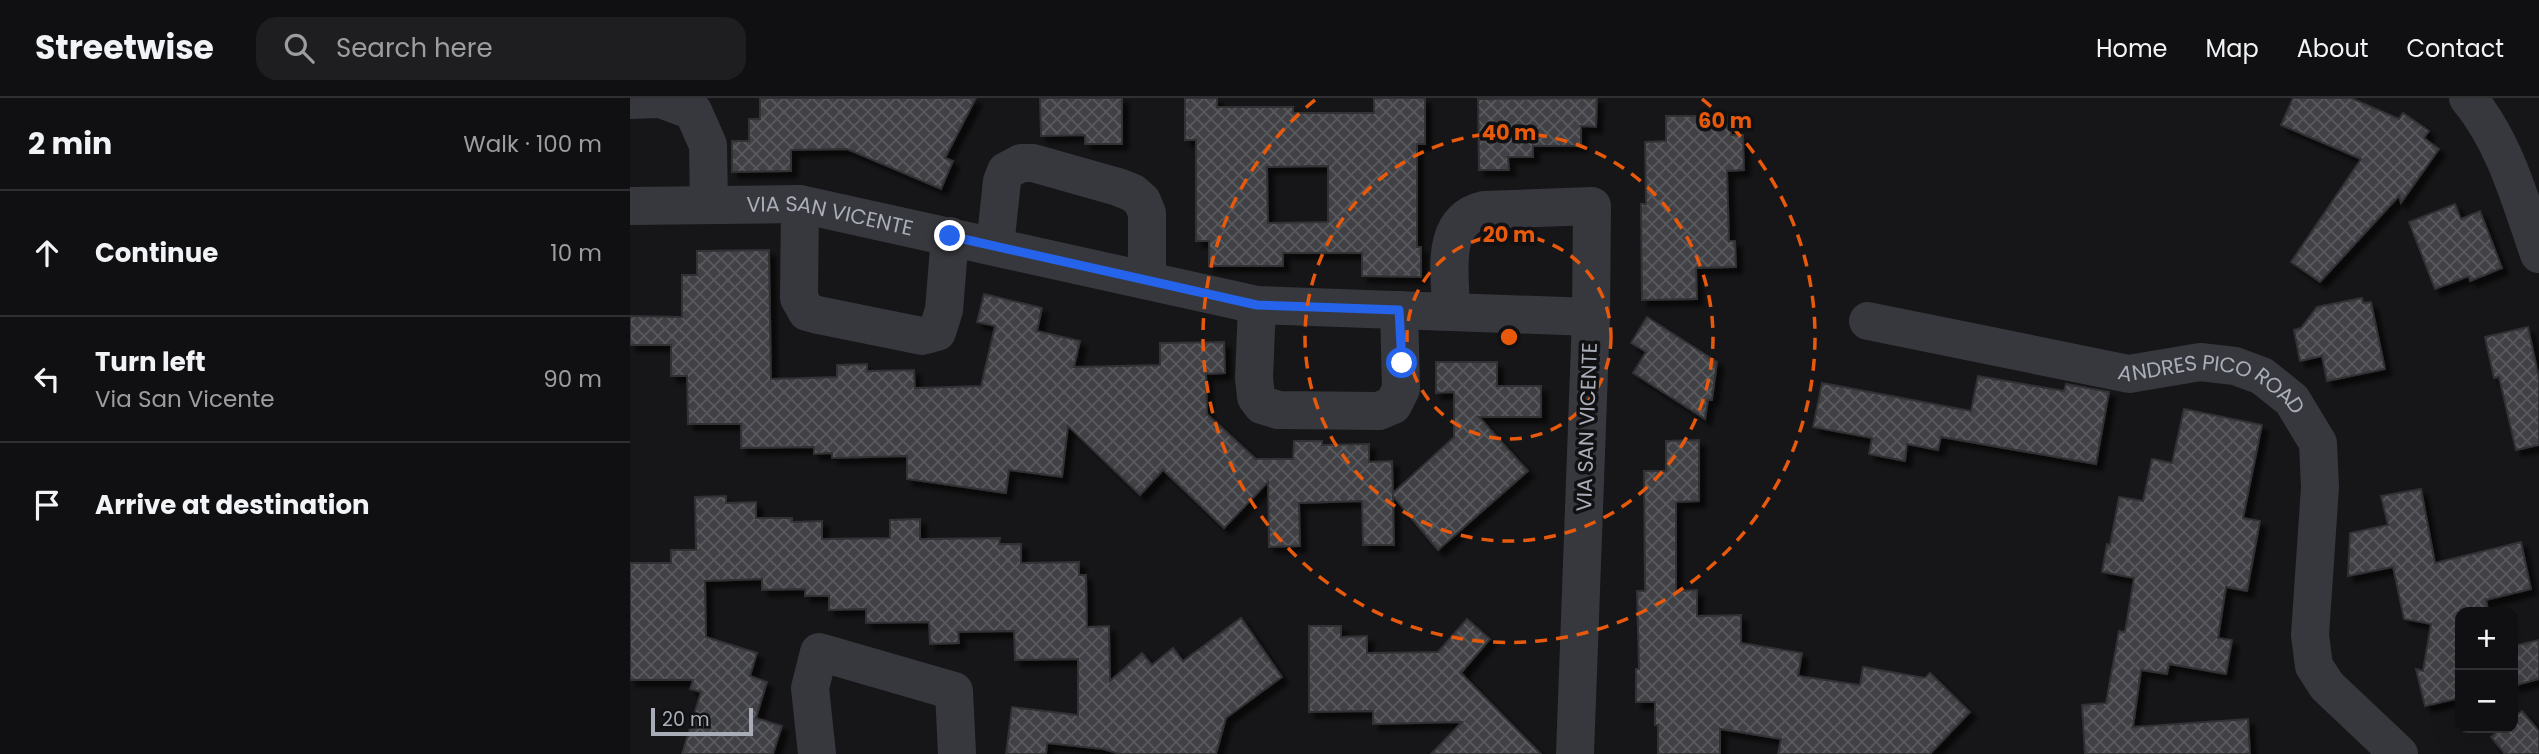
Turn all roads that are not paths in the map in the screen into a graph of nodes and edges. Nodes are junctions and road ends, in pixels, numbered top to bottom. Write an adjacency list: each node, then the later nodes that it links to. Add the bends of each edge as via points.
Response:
1 (2468, 98): 8 (street, via 2503,153)
2 (630, 100): 4 (street, via 660,99 693,111 708,145)
3 (800, 204): 4 (street, VIA SAN VICENTE); 6 (street, VIA SAN VICENTE); 6 (street, via 799,298 807,312 892,331 922,336 937,332 944,310)
4 (709, 205): 5 (street, VIA SAN VICENTE)
5 (630, 206)
6 (950, 236): 7 (street, VIA SAN VICENTE)
7 (995, 246): 9 (street, VIA SAN VICENTE); 9 (street, via 1006,171 1033,163 1133,192 1142,201 1147,213)
8 (2539, 254)
9 (1147, 280): 10 (street, VIA SAN VICENTE)
10 (1257, 305): 11 (street, VIA SAN VICENTE); 11 (street, via 1255,397 1262,405 1278,410 1379,411 1393,405 1401,389)
11 (1399, 310): 12 (street, VIA SAN VICENTE)
12 (1451, 312): 13 (street, VIA SAN VICENTE); 13 (street, via 1451,239 1469,213 1592,206)
13 (1591, 317): 17 (street, VIA SAN VICENTE)
14 (1868, 321): 18 (street, ANDRES PICO ROAD, via 2129,374 2200,362 2235,366 2262,376 2292,400 2318,443 2320,486 2310,635 2314,666 2327,686)
15 (817, 754): 16 (street, via 810,688 819,652 954,691)
16 (957, 754)
17 (1575, 754)
18 (2399, 754)

